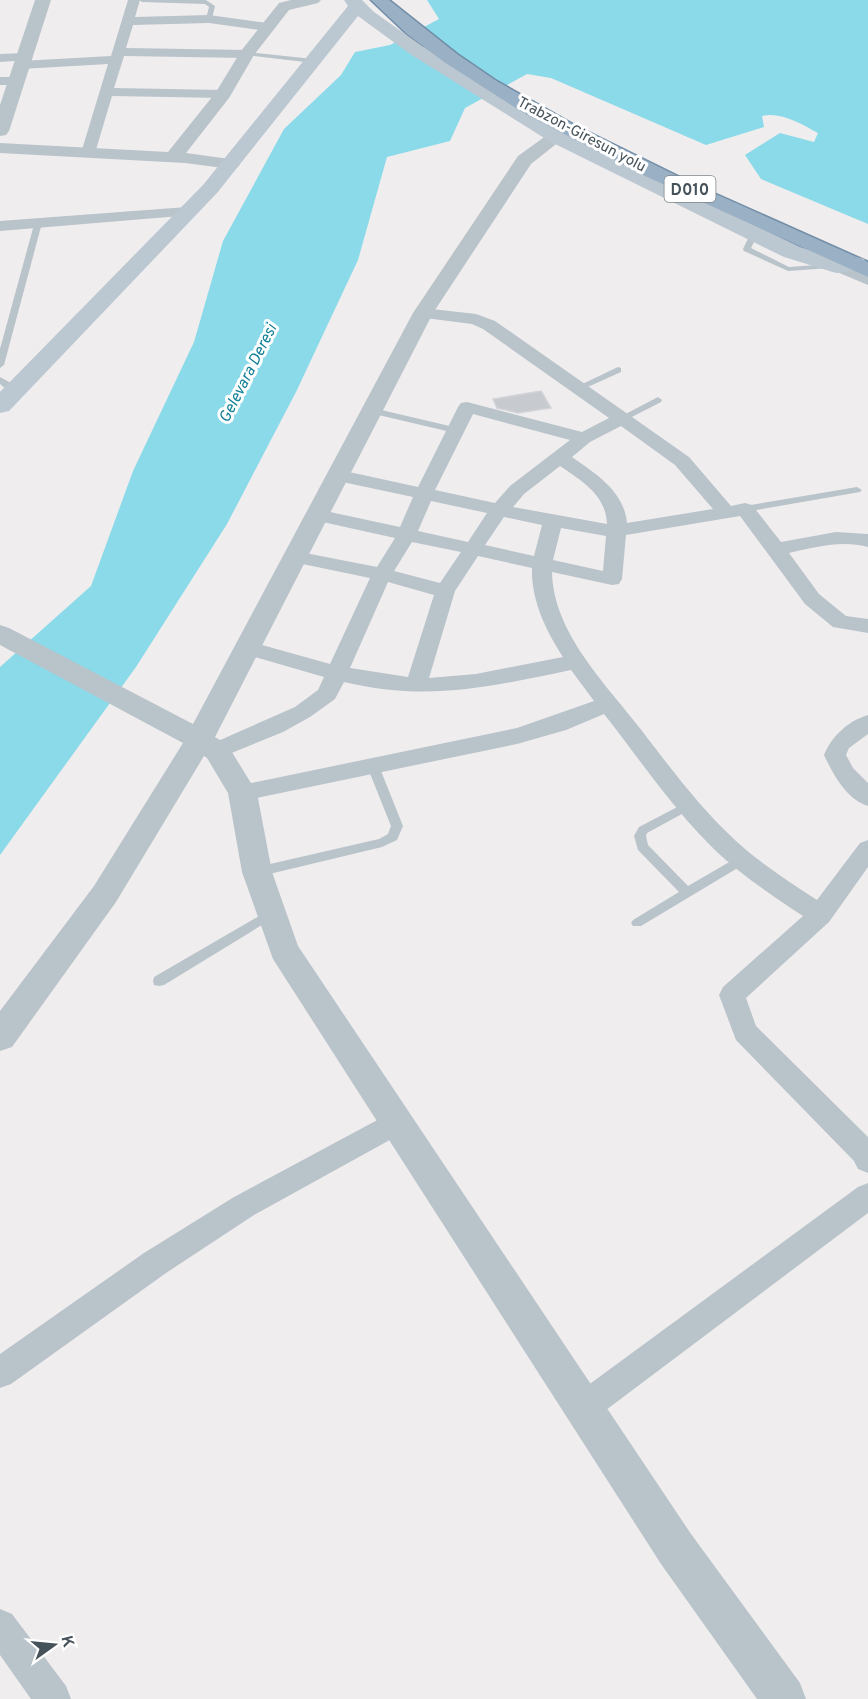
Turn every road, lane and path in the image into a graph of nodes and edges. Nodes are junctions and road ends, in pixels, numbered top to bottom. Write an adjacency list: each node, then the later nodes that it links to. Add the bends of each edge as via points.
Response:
1 (43, 0): 15 (street)
2 (135, 0): 9 (street)
3 (142, 0): 8 (lane, via 206,2 212,6)
4 (313, 0): 10 (street, via 284,6)
5 (379, 0): 18 (highway, Trabzon-Giresun yolu / D010, via 429,42)
6 (399, 0): 18 (highway, Trabzon-Giresun yolu / D010)
7 (359, 7): 14 (main road); 18 (main road, via 416,50)
8 (209, 19): 9 (street); 10 (street)
9 (128, 21): 12 (street)
10 (267, 27): 11 (street)
11 (247, 54): 12 (street); 14 (lane); 17 (street)
12 (117, 56): 15 (street); 16 (street)
13 (0, 58): 15 (street)
14 (313, 61): 25 (main road)
15 (15, 71): 19 (street)
16 (107, 92): 17 (street); 23 (street)
17 (223, 94): 24 (street)
18 (516, 99): 21 (main road); 29 (highway, Trabzon-Giresun yolu / D010, via 623,158)
19 (3, 110): 20 (street)
20 (0, 131)
21 (556, 137): 29 (main road, via 792,252); 30 (street, via 524,160)
22 (0, 148): 23 (street)
23 (88, 153): 24 (street)
24 (171, 158): 25 (street)
25 (231, 164): 26 (main road)
26 (187, 212): 27 (street); 34 (main road)
27 (38, 223): 28 (street); 31 (lane)
28 (0, 226)
29 (859, 266)
30 (423, 313): 35 (street, via 476,319 489,325); 38 (street)
31 (2, 353): 32 (lane)
32 (0, 364)
33 (618, 370): 35 (lane)
34 (9, 385): 37 (main road)
35 (578, 388): 39 (street)
36 (658, 400): 39 (lane)
37 (0, 406)
38 (373, 411): 40 (lane); 43 (street)
39 (621, 418): 41 (street); 47 (street, via 682,461)
40 (455, 430): 41 (street, via 467,407); 45 (street)
41 (584, 438): 42 (street)
42 (560, 458): 46 (street, via 517,490); 50 (street, via 606,494 617,521)
43 (340, 476): 45 (street); 48 (street)
44 (857, 490): 47 (lane)
45 (424, 494): 46 (street); 51 (street)
46 (499, 510): 49 (street); 54 (street)
47 (736, 511): 50 (street); 53 (street)
48 (316, 515): 51 (street); 55 (street)
49 (553, 521): 50 (street); 56 (street)
50 (615, 531): 56 (street, via 612,579)
51 (407, 535): 54 (street); 57 (street)
52 (868, 541): 53 (street, via 836,538)
53 (776, 549): 59 (street, via 812,599 840,622)
54 (474, 550): 56 (street); 58 (street)
55 (295, 557): 57 (street); 61 (street)
56 (541, 564): 62 (street, via 549,611)
57 (382, 574): 58 (street); 63 (street)
58 (445, 591): 64 (street)
59 (868, 626)
60 (0, 634): 67 (street)
61 (248, 648): 63 (street); 67 (street)
62 (578, 661): 64 (street, via 494,678); 65 (street)
63 (338, 672): 64 (street, via 373,681); 67 (street, via 327,694 317,703)
64 (416, 685)
65 (609, 704): 68 (street, via 518,736); 71 (street)
66 (868, 723): 70 (street, via 840,743 835,755 844,773)
67 (198, 739): 69 (street); 80 (street, via 105,894)
68 (373, 766): 69 (street); 74 (lane, via 397,826 393,837 382,843)
69 (242, 793): 74 (street)
70 (868, 797)
71 (687, 807): 73 (street); 75 (lane, via 643,830 640,837 642,847)
72 (868, 849): 77 (street)
73 (742, 860): 75 (lane); 77 (street)
74 (257, 872): 76 (street)
75 (687, 893): 78 (lane)
76 (271, 914): 79 (lane); 81 (street, via 284,950)
77 (820, 915): 82 (street, via 732,995 745,1032)
78 (637, 923)
79 (159, 981)
80 (0, 1037)
81 (396, 1122): 84 (street, via 244,1206 154,1263); 85 (street)
82 (868, 1160)
83 (868, 1196): 85 (street)
84 (0, 1373)
85 (583, 1408): 88 (street, via 675,1549)
86 (0, 1626): 87 (street)
87 (53, 1699)
88 (784, 1699)

